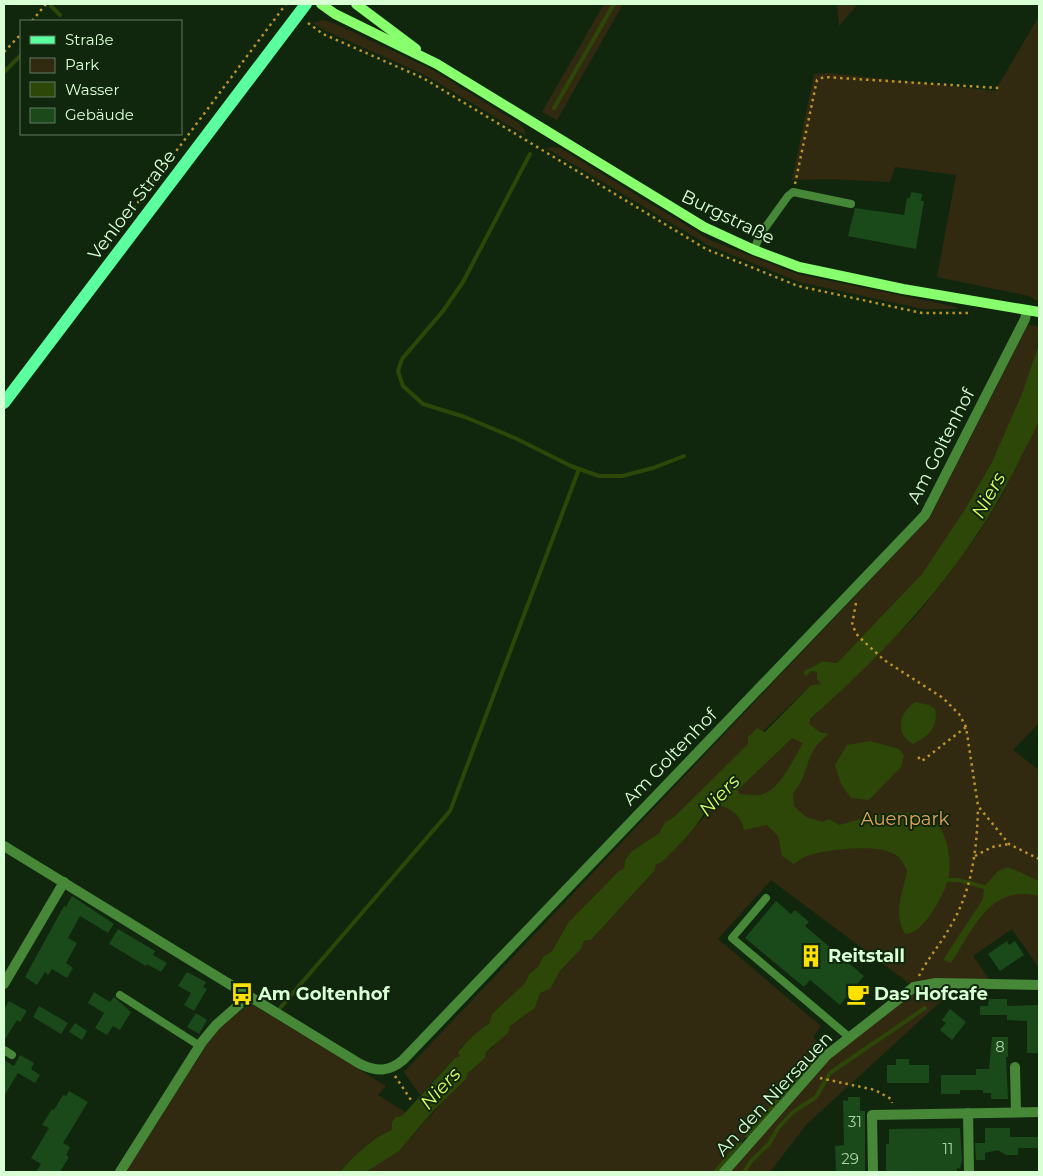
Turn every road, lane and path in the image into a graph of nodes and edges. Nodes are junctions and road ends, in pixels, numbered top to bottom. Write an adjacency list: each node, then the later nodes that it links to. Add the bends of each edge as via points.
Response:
1 (46, 4): 6 (path)
2 (286, 4): 13 (path)
3 (306, 4): 17 (main road, Venloer Straße)
4 (321, 4): 9 (street, Burgstraße)
5 (356, 4): 9 (street, Burgstraße)
6 (33, 20)
7 (20, 35): 8 (path)
8 (4, 52)
9 (437, 64): 14 (street, Burgstraße, via 704,227)
10 (999, 88): 11 (path, via 824,77 817,80)
11 (793, 192): 12 (lane); 14 (lane, via 760,235)
12 (851, 204)
13 (117, 231)
14 (754, 250): 15 (street, Burgstraße, via 808,269)
15 (1027, 310): 16 (street, Burgstraße); 18 (street, Am Goltenhof, via 925,515)
16 (1039, 312)
17 (4, 404)
18 (853, 590): 19 (path, via 857,598 852,625 858,636 884,660 943,698); 38 (street, Am Goltenhof, via 404,1060)
19 (966, 727): 20 (path, via 922,760); 21 (path)
20 (918, 757)
21 (978, 806): 22 (path); 24 (path)
22 (1009, 844): 24 (path, via 992,847); 25 (path)
23 (4, 846): 26 (street)
24 (975, 856): 30 (path, via 967,889 951,926)
25 (1039, 859)
26 (64, 882): 28 (street); 32 (street)
27 (766, 898): 33 (lane, via 732,938)
28 (4, 984)
29 (1039, 984): 30 (street, An den Niersauen, via 936,983)
30 (914, 987): 33 (street, An den Niersauen)
31 (120, 995): 34 (lane)
32 (249, 996): 34 (street, via 216,1025); 38 (street, via 360,1064 376,1070)
33 (849, 1037): 39 (street, An den Niersauen)
34 (200, 1046): 45 (street)
35 (4, 1050): 36 (lane)
36 (12, 1055)
37 (1015, 1067): 41 (street)
38 (390, 1069): 40 (path)
39 (809, 1075): 44 (path, via 875,1090 891,1099); 46 (street, An den Niersauen)
40 (413, 1103)
41 (1016, 1112): 42 (street); 43 (street)
42 (1039, 1112)
43 (968, 1113): 44 (street); 48 (street)
44 (893, 1115): 47 (street, via 872,1115)
45 (120, 1172)
46 (724, 1172)
47 (873, 1172)
48 (969, 1172)

